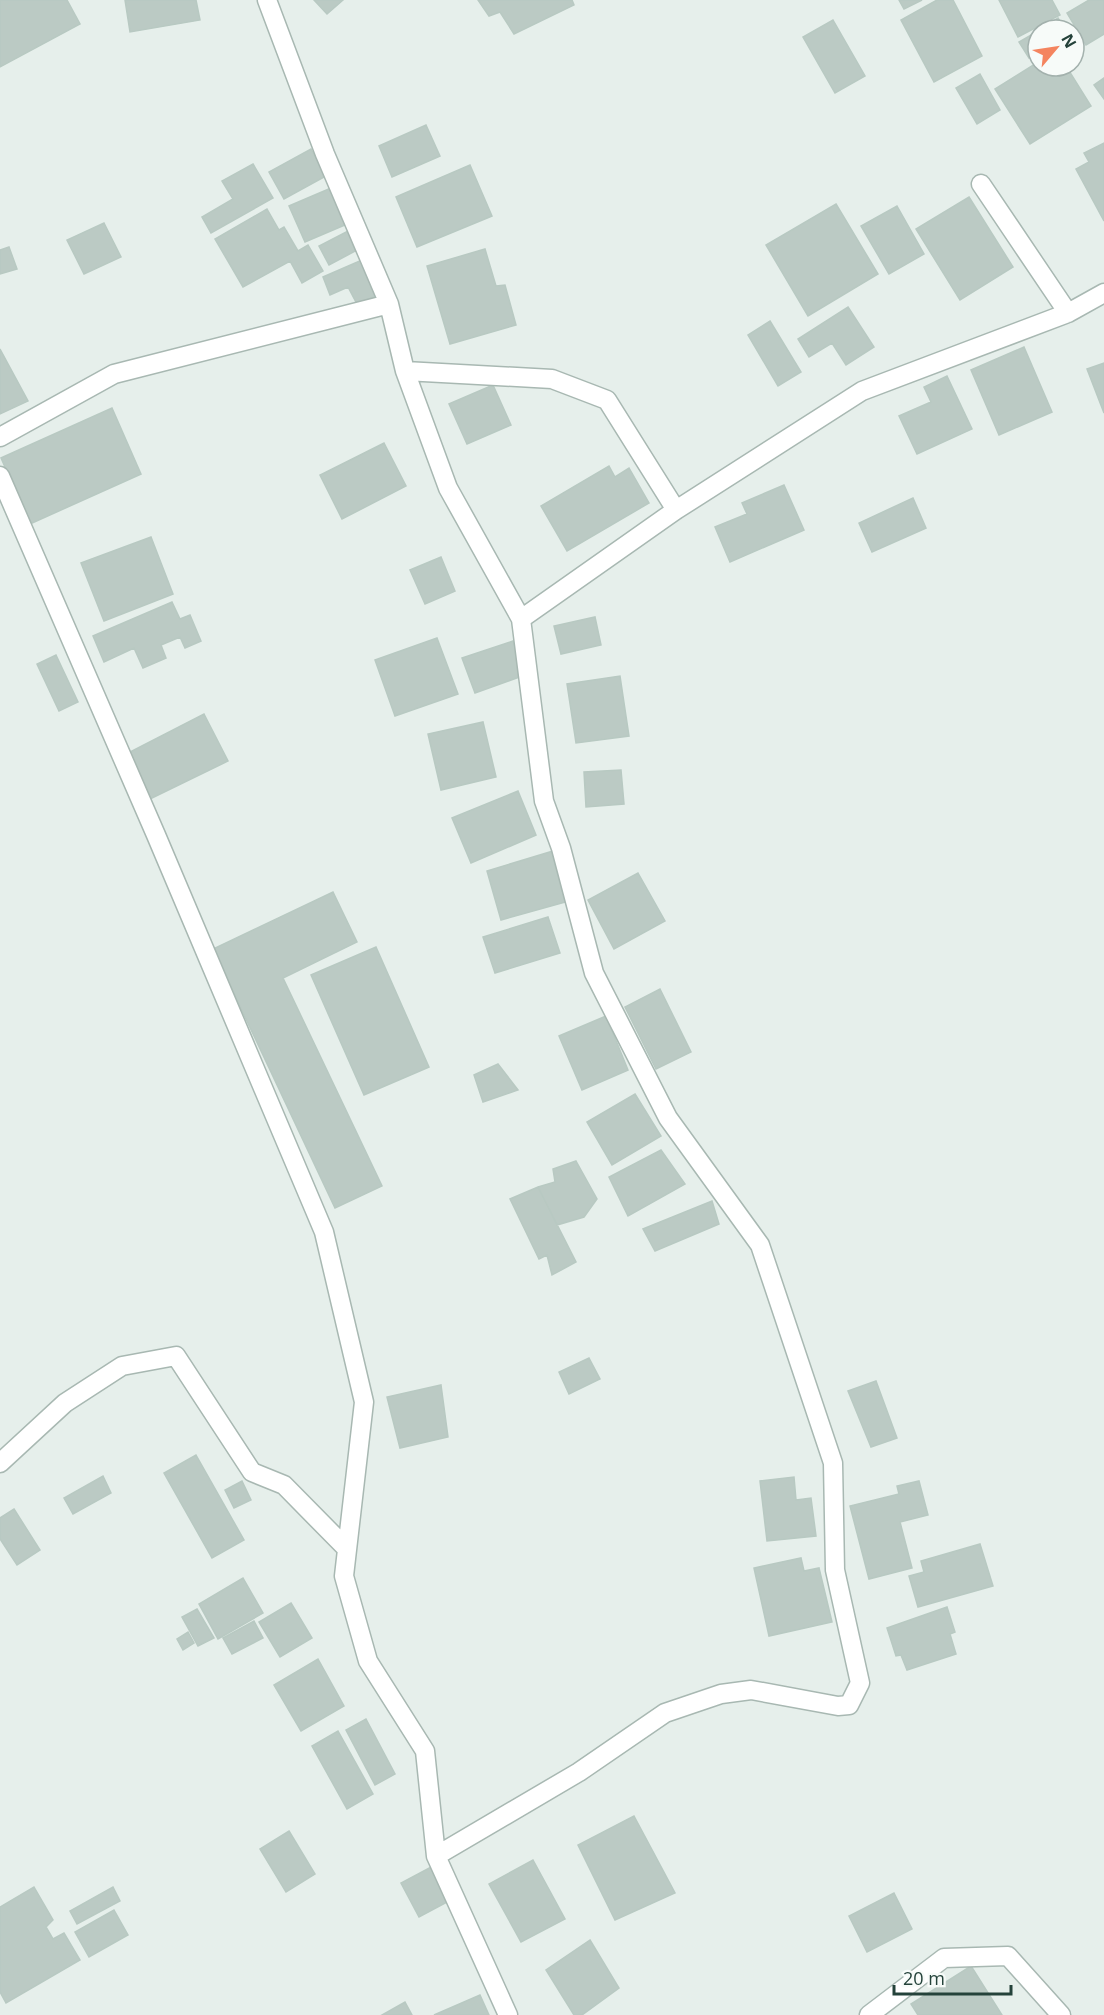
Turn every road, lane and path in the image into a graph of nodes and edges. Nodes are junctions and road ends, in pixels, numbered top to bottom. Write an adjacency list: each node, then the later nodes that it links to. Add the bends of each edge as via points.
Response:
1 (267, 0): 4 (street, via 325,154)
2 (981, 184): 5 (street)
3 (1104, 293): 5 (street)
4 (389, 304): 6 (street); 7 (street, via 114,374)
5 (1068, 313): 9 (street, via 862,391)
6 (405, 371): 9 (street, via 552,379 607,400); 10 (street, via 448,488)
7 (0, 437)
8 (0, 476): 12 (street, via 324,1232 364,1402)
9 (676, 510): 10 (street)
10 (521, 619): 13 (street, via 544,801 561,848 594,973 668,1118 760,1245 833,1463 835,1570 860,1683 849,1705 752,1690 721,1694 665,1713 579,1772)
11 (0, 1462): 12 (street, via 65,1403 122,1366 177,1356 252,1472 284,1485)
12 (347, 1549): 13 (street, via 344,1576 368,1661 425,1751)
13 (436, 1856): 14 (street)
14 (508, 2015)
15 (869, 2015): 16 (street, via 944,1958 965,1955 1008,1956)
16 (1061, 2015)

